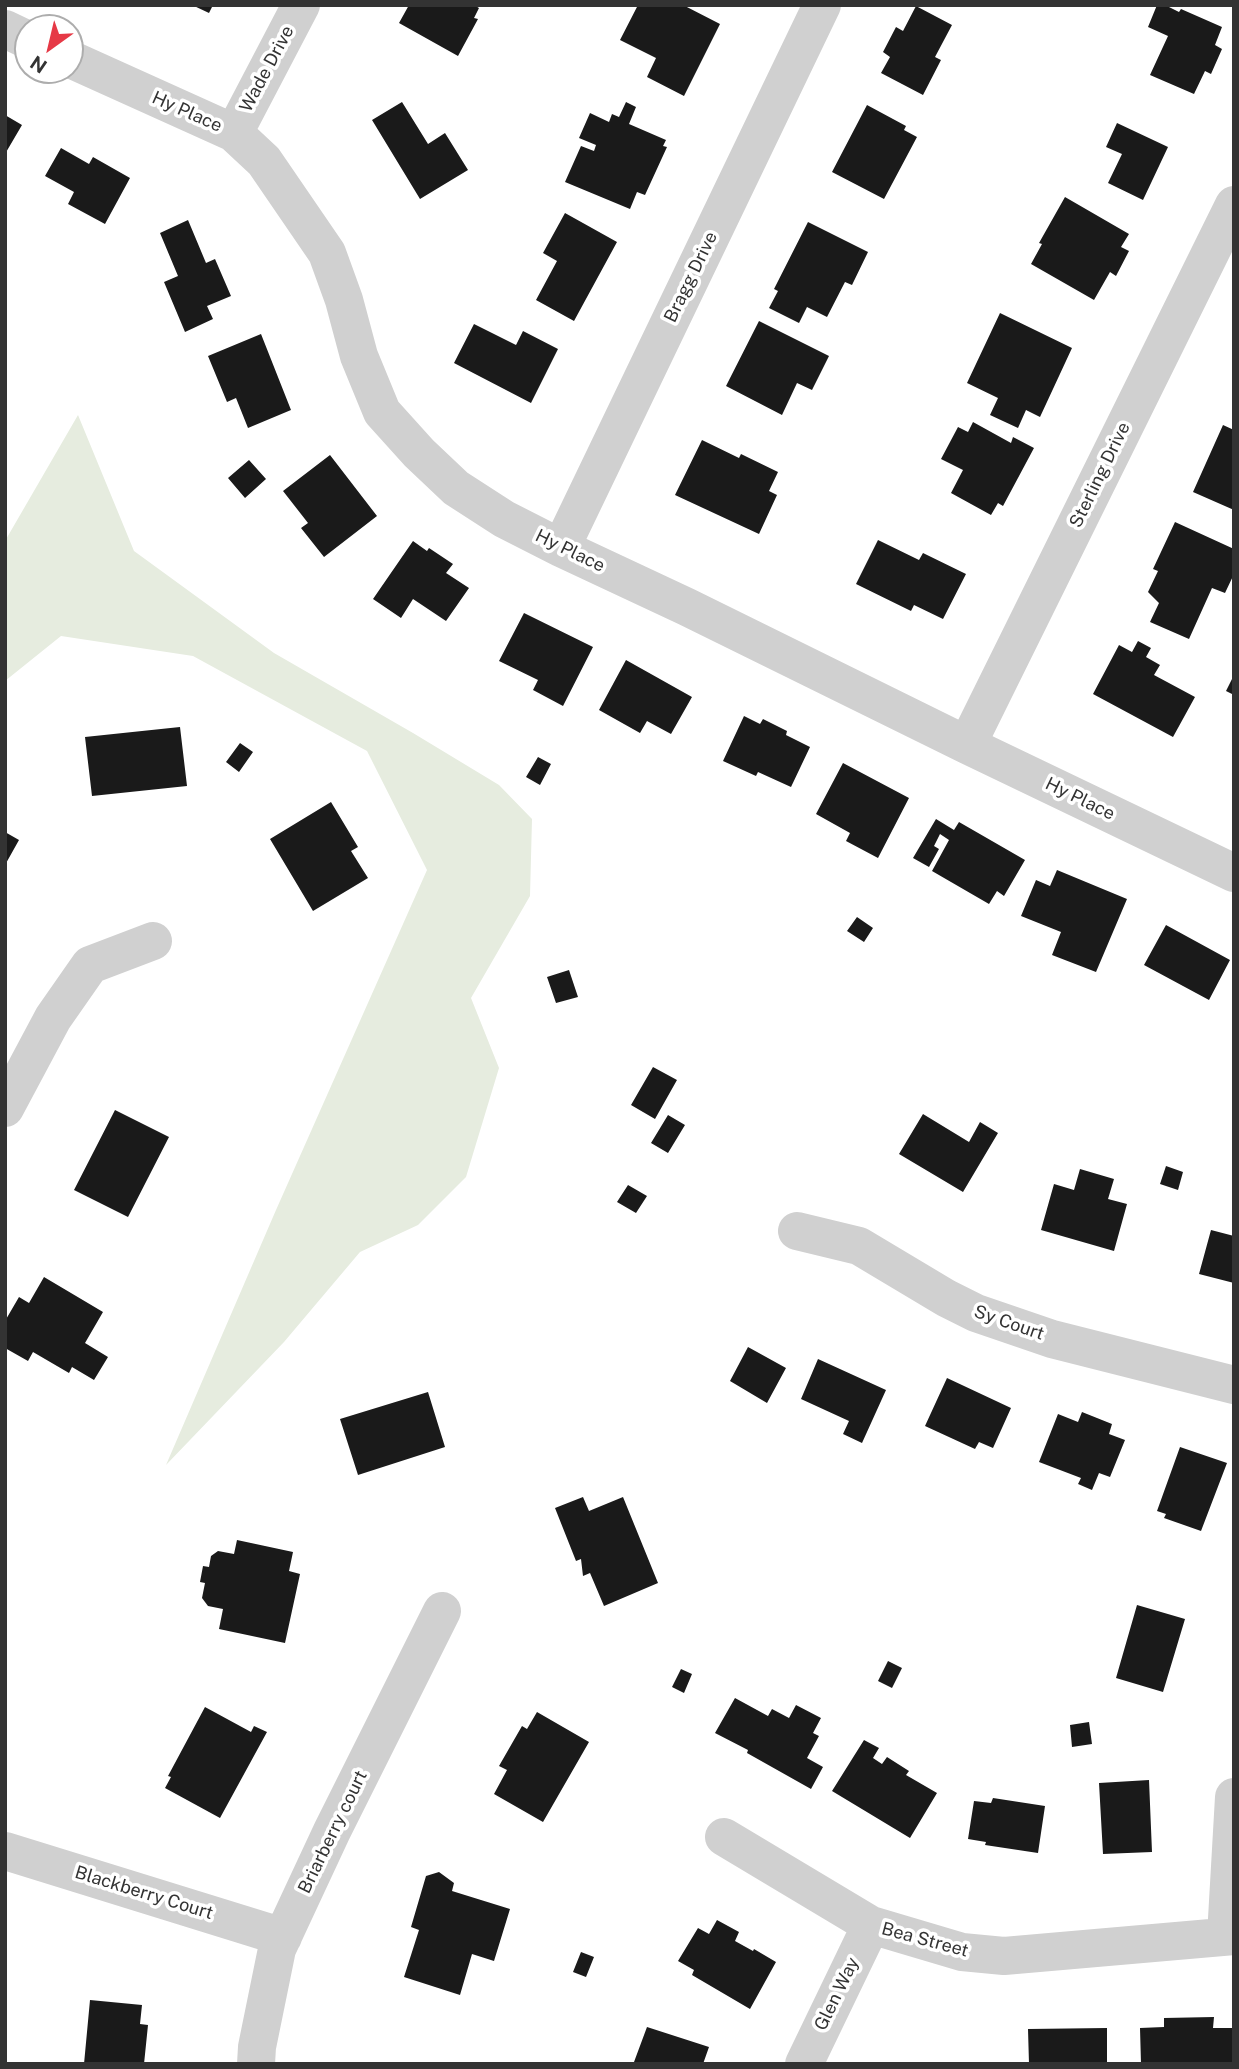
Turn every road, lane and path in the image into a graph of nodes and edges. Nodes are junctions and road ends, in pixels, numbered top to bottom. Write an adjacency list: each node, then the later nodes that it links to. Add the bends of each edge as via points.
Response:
1 (301, 5): 4 (street, Wade Drive)
2 (822, 5): 6 (street, Bragg Drive)
3 (84, 65): 4 (street, Hy Place)
4 (233, 133): 6 (street, Hy Place, via 264,161 327,253 382,412 456,488)
5 (1234, 205): 7 (street, Sterling Drive)
6 (561, 548): 7 (street, Hy Place)
7 (967, 745): 8 (street, Hy Place)
8 (1234, 873)
9 (152, 941): 10 (street, via 90,965 53,1018)
10 (5, 1108)
11 (797, 1231): 12 (street, Sy Court, via 859,1246 976,1314 1052,1339)
12 (1234, 1385)
13 (442, 1611): 19 (street, Briarberry court)
14 (1234, 1797): 18 (street)
15 (724, 1837): 17 (street, Bea Street)
16 (5, 1851): 19 (street, Blackberry Court)
17 (871, 1925): 18 (street, Bea Street, via 961,1952 1004,1956); 21 (street, Glen Way)
18 (1230, 1936)
19 (283, 1937): 20 (street, Briarberry court)
20 (256, 2064)
21 (804, 2064)

